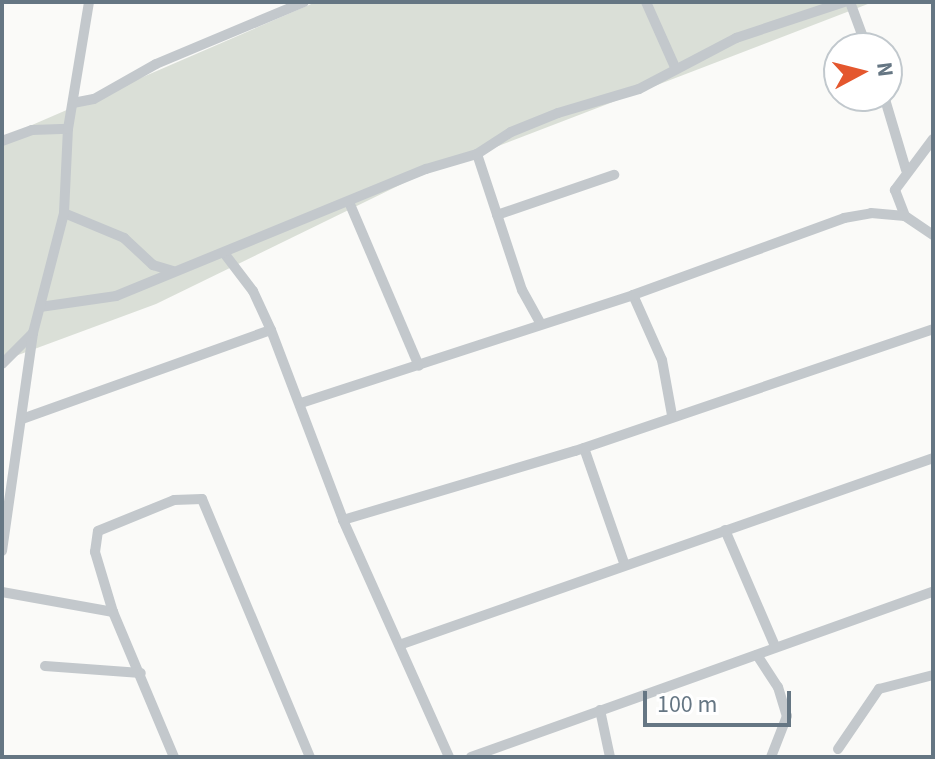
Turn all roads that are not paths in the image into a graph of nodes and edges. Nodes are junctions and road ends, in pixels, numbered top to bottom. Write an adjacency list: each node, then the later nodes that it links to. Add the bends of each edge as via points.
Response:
1 (89, 2): 7 (street)
2 (304, 2): 7 (street, via 156,64 94,99)
3 (646, 2): 6 (street)
4 (847, 2): 5 (street); 6 (street, via 736,38)
5 (860, 32)
6 (675, 67): 12 (street, via 639,89 511,132)
7 (73, 103): 9 (street)
8 (889, 112): 13 (street)
9 (68, 129): 11 (street, via 32,130); 16 (street)
10 (933, 139): 13 (street)
11 (2, 141)
12 (477, 154): 15 (street); 17 (street)
13 (906, 170): 18 (street, via 895,190)
14 (614, 175): 17 (street)
15 (349, 202): 20 (street); 29 (street)
16 (64, 213): 21 (street, via 124,238 153,265); 23 (street)
17 (497, 215): 24 (street, via 522,290)
18 (905, 216): 19 (street); 22 (street, via 852,215)
19 (933, 235)
20 (224, 253): 21 (street); 26 (street, via 253,291)
21 (176, 271): 23 (street, via 96,302)
22 (633, 295): 24 (street); 31 (street, via 662,360)
23 (40, 307): 27 (street)
24 (541, 324): 29 (street)
25 (933, 329): 31 (street)
26 (271, 330): 30 (street); 32 (street)
27 (33, 333): 28 (street); 32 (street)
28 (2, 364)
29 (419, 366): 30 (street)
30 (301, 403): 35 (street)
31 (672, 415): 33 (street)
32 (22, 419): 37 (street)
33 (584, 448): 35 (street); 38 (street)
34 (933, 458): 36 (street)
35 (343, 520): 42 (street)
36 (725, 530): 38 (street); 43 (street)
37 (2, 551)
38 (624, 563): 42 (street)
39 (2, 592): 41 (street)
40 (933, 592): 43 (street)
41 (113, 612): 46 (street); 51 (street, via 95,552 98,531 174,500 202,499)
42 (402, 644): 52 (street)
43 (775, 646): 44 (street)
44 (757, 655): 48 (street); 55 (street, via 778,687 787,716)
45 (45, 666): 46 (street)
46 (141, 673): 50 (street)
47 (933, 675): 49 (street, via 879,689)
48 (600, 710): 53 (street); 54 (street)
49 (838, 749)
50 (174, 757)
51 (310, 757)
52 (449, 757)
53 (471, 757)
54 (610, 757)
55 (771, 757)

